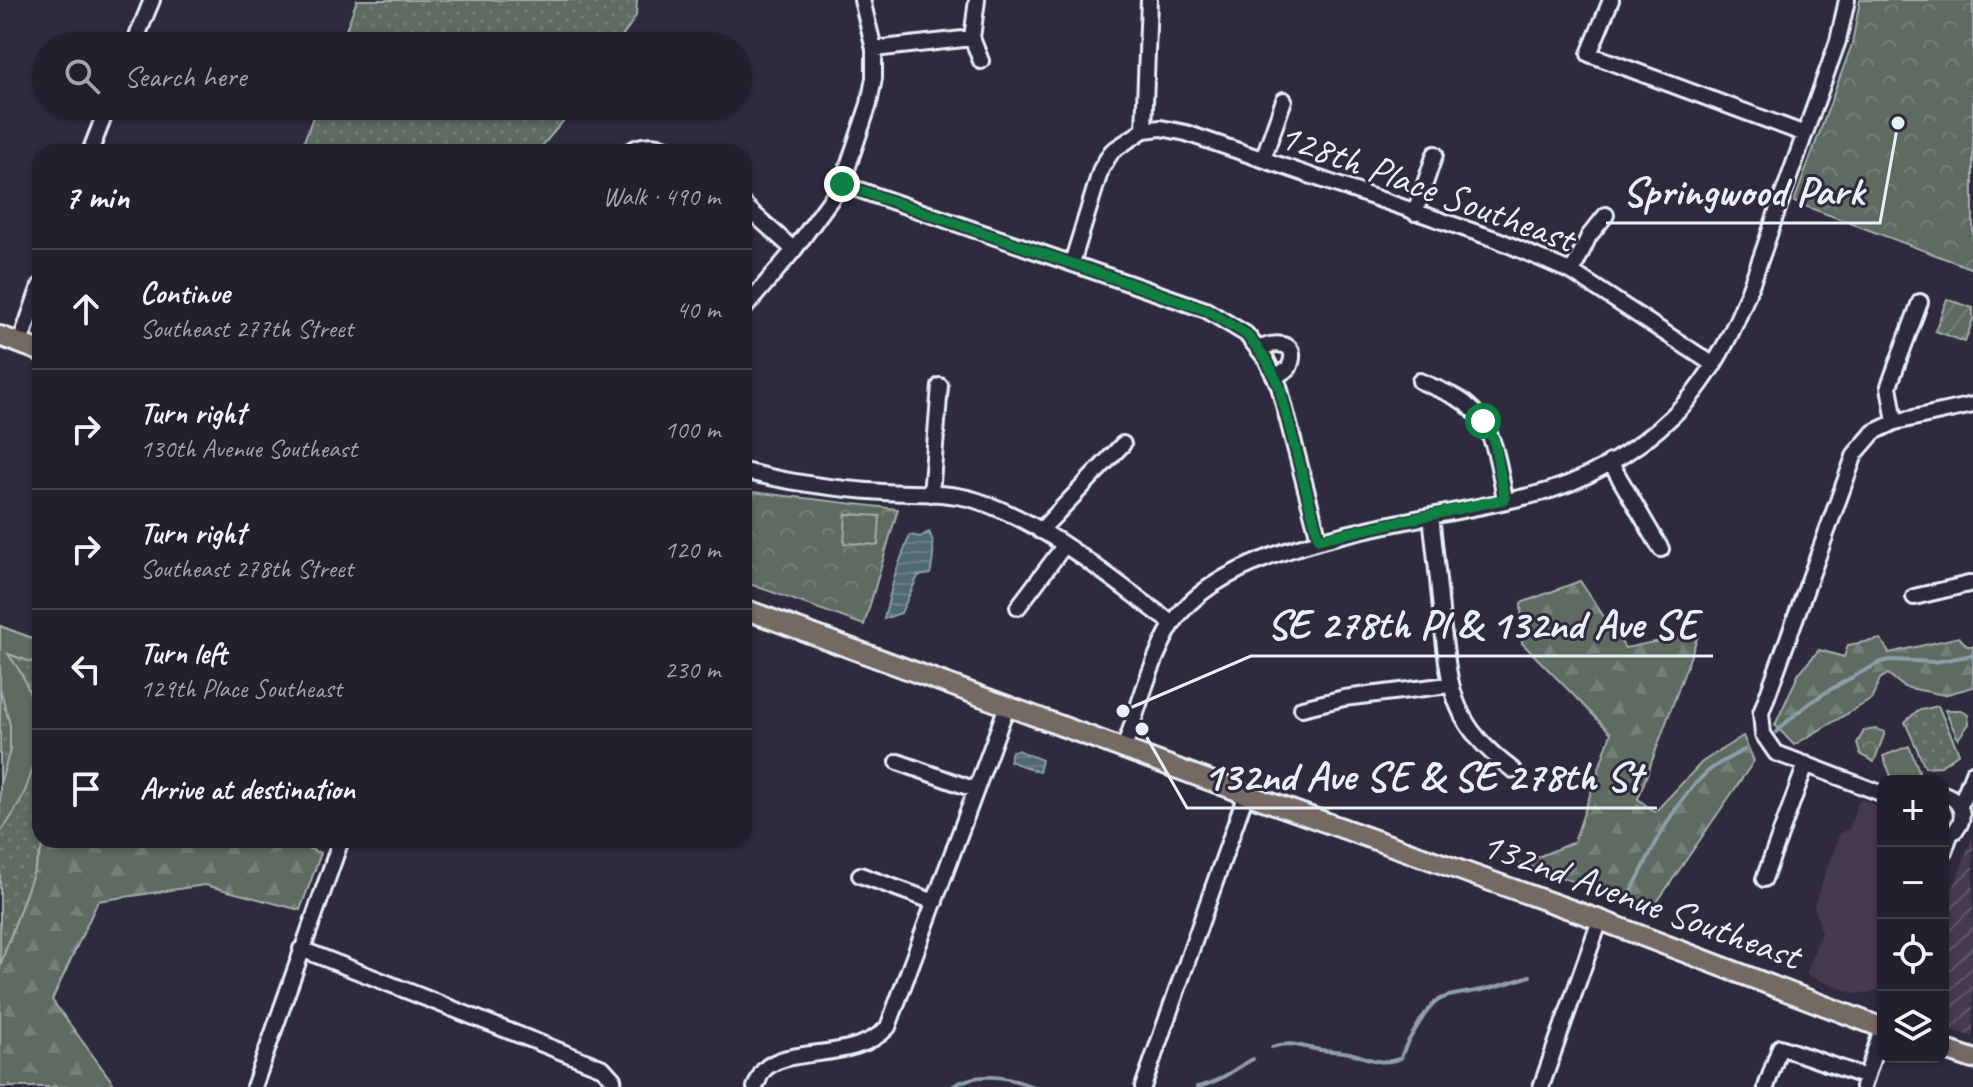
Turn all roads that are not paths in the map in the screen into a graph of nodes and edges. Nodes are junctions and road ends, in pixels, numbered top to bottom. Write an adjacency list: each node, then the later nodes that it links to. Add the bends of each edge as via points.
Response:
1 (152, 0): 7 (street)
2 (862, 0): 9 (street)
3 (977, 0): 8 (street)
4 (1149, 0): 13 (street)
5 (1611, 0): 14 (street, via 1589,54)
6 (1847, 0): 14 (street)
7 (139, 32)
8 (972, 38): 9 (street); 10 (street)
9 (874, 49): 18 (street, via 869,104)
10 (981, 61)
11 (1284, 100): 17 (street)
12 (103, 120): 15 (street)
13 (1144, 130): 17 (street, 128th Place Southeast, via 1186,133); 23 (street, via 1112,151 1101,169)
14 (1805, 134): 32 (street, via 1744,306)
15 (93, 144)
16 (1435, 154): 20 (street)
17 (1263, 159): 20 (street, 128th Place Southeast)
18 (842, 184): 22 (street); 23 (street)
19 (752, 212): 22 (street)
20 (1415, 213): 24 (street, 128th Place Southeast)
21 (1606, 215): 24 (street)
22 (794, 250): 25 (street)
23 (1072, 263): 31 (street, via 1206,310 1246,334)
24 (1572, 272): 32 (street, 128th Place Southeast)
25 (752, 300)
26 (1920, 302): 37 (street, via 1889,386)
27 (32, 309): 29 (street)
28 (0, 336): 29 (main road)
29 (20, 343): 30 (main road)
30 (32, 348)
31 (1262, 354): 33 (street); 33 (street, via 1274,342 1290,350 1289,368)
32 (1714, 365): 39 (street, via 1664,423)
33 (1275, 377): 45 (street)
34 (1420, 381): 42 (street, via 1464,402 1483,421 1494,440)
35 (940, 386): 41 (street)
36 (1973, 405): 37 (street)
37 (1895, 422): 58 (street, via 1874,432 1855,454 1761,713 1763,734 1776,753)
38 (1123, 444): 44 (street)
39 (1610, 462): 42 (street, via 1551,490); 47 (street)
40 (752, 473): 41 (street, via 824,488)
41 (931, 494): 44 (street, via 973,499)
42 (1505, 499): 43 (street)
43 (1431, 516): 45 (street); 53 (street)
44 (1040, 531): 46 (street)
45 (1319, 539): 52 (street, via 1227,575)
46 (1064, 546): 50 (street); 52 (street)
47 (1661, 549)
48 (1973, 583): 49 (street)
49 (1914, 597)
50 (1018, 607)
51 (752, 612): 54 (main road, 132nd Avenue Southeast)
52 (1172, 623): 56 (street)
53 (1449, 685): 55 (street); 59 (street, via 1473,733)
54 (1007, 706): 56 (main road, 132nd Avenue Southeast); 61 (street)
55 (1302, 708)
56 (1124, 749): 63 (main road, 132nd Avenue Southeast)
57 (898, 762): 61 (street)
58 (1806, 764): 62 (street); 69 (street)
59 (1513, 770)
60 (1973, 773): 65 (street)
61 (976, 790): 70 (street)
62 (1877, 792)
63 (1246, 794): 71 (main road, 132nd Avenue Southeast); 81 (street)
64 (1949, 796): 65 (street)
65 (1960, 806): 66 (street, via 1962,819)
66 (1949, 835)
67 (338, 848): 72 (street)
68 (860, 875): 70 (street)
69 (1764, 879)
70 (935, 902): 80 (street, via 881,1035 857,1047 787,1059 765,1069)
71 (1600, 920): 73 (main road, 132nd Avenue Southeast); 82 (street)
72 (301, 949): 78 (street); 79 (street, via 603,1068)
73 (1877, 1025)
74 (1877, 1044): 77 (street, 132nd Avenue Southeast)
75 (1949, 1051): 76 (main road)
76 (1973, 1059)
77 (1864, 1082): 83 (street, 132nd Avenue Southeast, via 1780,1047)
78 (254, 1087)
79 (614, 1087)
80 (755, 1087)
81 (1143, 1087)
82 (1541, 1087)
83 (1766, 1087)

